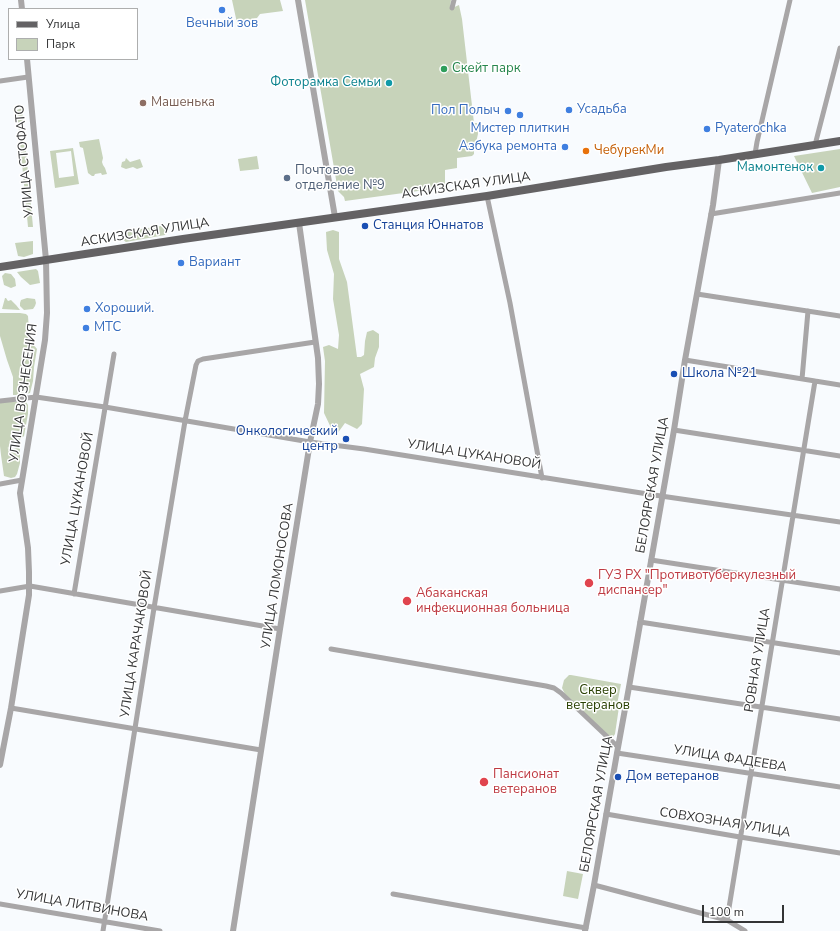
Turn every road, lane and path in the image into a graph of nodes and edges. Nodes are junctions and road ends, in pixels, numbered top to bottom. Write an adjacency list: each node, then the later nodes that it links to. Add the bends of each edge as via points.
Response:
1 (298, 0): 16 (street)
2 (454, 0): 4 (street)
3 (790, 0): 11 (street)
4 (452, 8)
5 (840, 48): 10 (street)
6 (27, 60): 7 (street, УЛИЦА СТОФАТО)
7 (28, 77): 8 (street); 18 (street, УЛИЦА СТОФАТО)
8 (0, 81)
9 (840, 141): 10 (main road, АСКИЗСКАЯ УЛИЦА)
10 (815, 145): 11 (main road, АСКИЗСКАЯ УЛИЦА)
11 (755, 154): 12 (main road, АСКИЗСКАЯ УЛИЦА)
12 (720, 160): 14 (main road, АСКИЗСКАЯ УЛИЦА, via 666,166); 15 (street, БЕЛОЯРСКАЯ УЛИЦА)
13 (840, 193): 15 (street)
14 (487, 196): 16 (main road, АСКИЗСКАЯ УЛИЦА); 37 (street, via 510,303)
15 (711, 214): 20 (street, БЕЛОЯРСКАЯ УЛИЦА)
16 (335, 217): 17 (main road, АСКИЗСКАЯ УЛИЦА)
17 (298, 223): 18 (main road, АСКИЗСКАЯ УЛИЦА); 23 (street, УЛИЦА ЛОМОНОСОВА)
18 (46, 260): 19 (main road, АСКИЗСКАЯ УЛИЦА); 29 (street, УЛИЦА ВОЗНЕСЕНИЯ, via 47,313)
19 (0, 267)
20 (697, 294): 21 (street); 25 (street, БЕЛОЯРСКАЯ УЛИЦА)
21 (808, 312): 22 (street); 26 (street)
22 (840, 316)
23 (315, 342): 32 (street, УЛИЦА КАРАЧАКОВОЙ, via 198,361); 34 (street, УЛИЦА ЛОМОНОСОВА, via 318,358 318,404)
24 (114, 354): 31 (street, УЛИЦА ЦУКАНОВОЙ)
25 (685, 360): 26 (street); 33 (street, БЕЛОЯРСКАЯ УЛИЦА)
26 (802, 379): 27 (street)
27 (815, 381): 28 (street); 35 (street, РОВНАЯ УЛИЦА)
28 (840, 385)
29 (36, 397): 30 (street, УЛИЦА ЦУКАНОВОЙ); 31 (street, УЛИЦА ЦУКАНОВОЙ); 38 (street, УЛИЦА ВОЗНЕСЕНИЯ)
30 (0, 401)
31 (105, 407): 32 (street, УЛИЦА ЦУКАНОВОЙ); 48 (street, УЛИЦА ЦУКАНОВОЙ)
32 (185, 421): 34 (street, УЛИЦА ЦУКАНОВОЙ); 49 (street, УЛИЦА КАРАЧАКОВОЙ)
33 (674, 430): 35 (street); 40 (street, БЕЛОЯРСКАЯ УЛИЦА)
34 (310, 442): 37 (street, УЛИЦА ЦУКАНОВОЙ, via 415,456); 51 (street, УЛИЦА ЛОМОНОСОВА)
35 (803, 450): 36 (street); 41 (street, РОВНАЯ УЛИЦА)
36 (840, 456)
37 (542, 478): 40 (street, УЛИЦА ЦУКАНОВОЙ)
38 (22, 480): 39 (street); 45 (street, УЛИЦА ВОЗНЕСЕНИЯ, via 20,493 28,548)
39 (0, 484)
40 (662, 496): 41 (street, УЛИЦА ЦУКАНОВОЙ); 43 (street, БЕЛОЯРСКАЯ УЛИЦА)
41 (793, 515): 42 (street, УЛИЦА ЦУКАНОВОЙ); 44 (street, РОВНАЯ УЛИЦА)
42 (840, 522)
43 (651, 560): 44 (street); 50 (street, БЕЛОЯРСКАЯ УЛИЦА)
44 (782, 580): 46 (street); 52 (street, РОВНАЯ УЛИЦА)
45 (30, 586): 47 (street); 48 (street); 57 (street, УЛИЦА ВОЗНЕСЕНИЯ)
46 (840, 589)
47 (0, 591)
48 (74, 594): 49 (street)
49 (154, 608): 51 (street); 59 (street, УЛИЦА КАРАЧАКОВОЙ)
50 (640, 622): 52 (street); 55 (street, БЕЛОЯРСКАЯ УЛИЦА)
51 (280, 629): 60 (street, УЛИЦА ЛОМОНОСОВА)
52 (772, 642): 54 (street); 56 (street, РОВНАЯ УЛИЦА)
53 (331, 649): 61 (street, via 554,688)
54 (840, 653)
55 (629, 687): 56 (street); 61 (street, БЕЛОЯРСКАЯ УЛИЦА)
56 (762, 706): 58 (street); 63 (street, РОВНАЯ УЛИЦА)
57 (10, 708): 59 (street); 62 (street, УЛИЦА ВОЗНЕСЕНИЯ)
58 (840, 719)
59 (134, 728): 60 (street); 72 (street, УЛИЦА КАРАЧАКОВОЙ)
60 (261, 750): 76 (street, УЛИЦА ЛОМОНОСОВА)
61 (617, 750): 63 (street, УЛИЦА ФАДЕЕВА); 65 (street, БЕЛОЯРСКАЯ УЛИЦА)
62 (0, 765)
63 (751, 774): 64 (street, УЛИЦА ФАДЕЕВА); 66 (street, РОВНАЯ УЛИЦА)
64 (840, 787)
65 (606, 814): 66 (street, СОВХОЗНАЯ УЛИЦА); 68 (street, БЕЛОЯРСКАЯ УЛИЦА)
66 (740, 837): 67 (street, СОВХОЗНАЯ УЛИЦА); 71 (street, РОВНАЯ УЛИЦА)
67 (840, 852)
68 (594, 885): 71 (street, БЕЛОЯРСКАЯ УЛИЦА); 73 (street, БЕЛОЯРСКАЯ УЛИЦА)
69 (393, 894): 73 (street, БЕЛОЯРСКАЯ УЛИЦА)
70 (0, 904): 72 (street, УЛИЦА ЛИТВИНОВА)
71 (727, 920): 77 (street, БЕЛОЯРСКАЯ УЛИЦА)
72 (104, 921): 74 (street, УЛИЦА КАРАЧАКОВОЙ); 75 (street, УЛИЦА ЛИТВИНОВА)
73 (585, 930)
74 (103, 931)
75 (160, 931)
76 (233, 931)
77 (745, 931)

